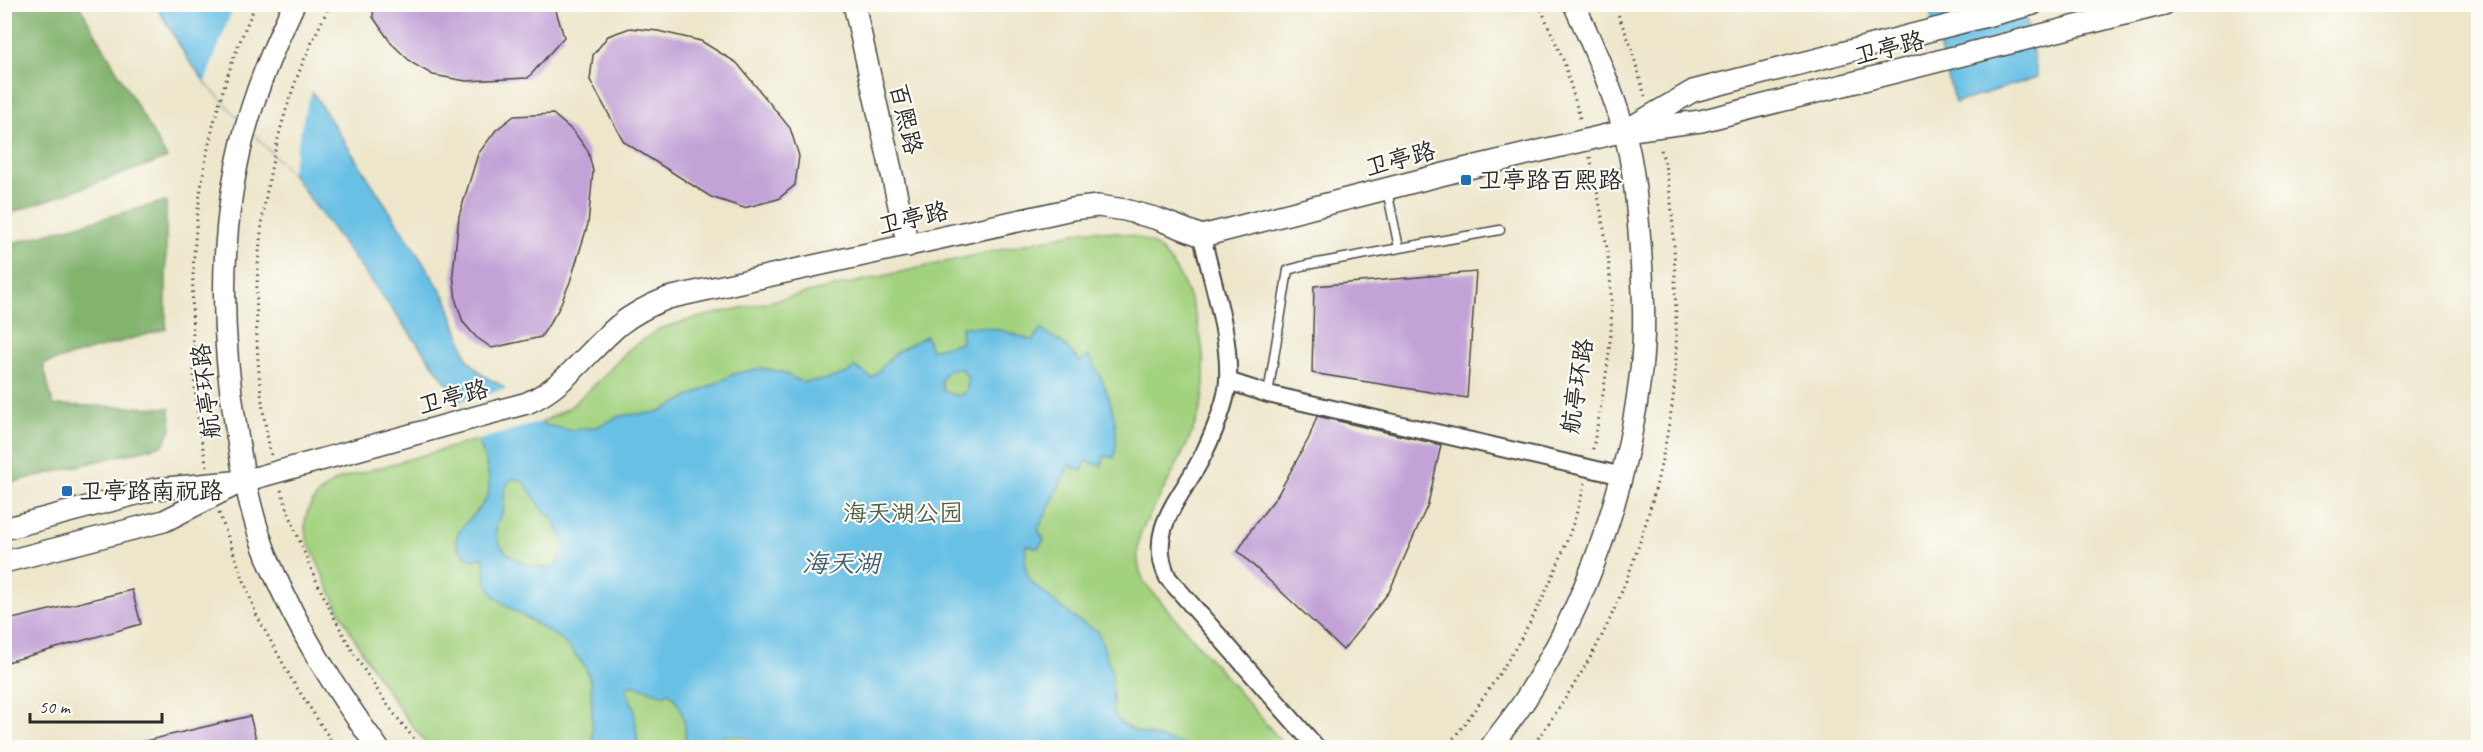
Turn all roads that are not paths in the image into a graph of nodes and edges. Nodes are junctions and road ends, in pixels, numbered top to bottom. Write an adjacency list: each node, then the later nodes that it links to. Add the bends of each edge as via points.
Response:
1 (294, 4): 15 (street, 航亭环路, via 275,45 246,129 230,213 224,328)
2 (854, 4): 10 (street, 百熙路)
3 (1574, 4): 6 (street)
4 (2164, 4): 6 (street, 卫亭路, via 1701,121)
5 (2027, 6): 6 (street, 卫亭路, via 1693,91)
6 (1624, 131): 7 (street, 卫亭路); 14 (street, via 1639,227 1643,326 1641,368)
7 (1387, 189): 9 (street, 卫亭路); 11 (lane)
8 (1500, 230): 11 (lane)
9 (1202, 236): 10 (street, 卫亭路, via 1158,219 1098,206 1072,208); 12 (street, via 1226,345)
10 (908, 246): 15 (street, 卫亭路, via 668,298 647,306 618,326 553,389 527,403)
11 (1399, 248): 13 (lane, via 1288,270)
12 (1228, 381): 13 (street); 19 (street, via 1204,454 1166,519 1159,549 1162,565 1168,578)
13 (1268, 394): 14 (street)
14 (1623, 476): 20 (street, via 1607,528 1560,639 1524,701)
15 (244, 481): 16 (street, via 155,489); 17 (street, via 164,521); 18 (street, 航亭环路, via 270,563 298,624 336,690)
16 (4, 529)
17 (4, 562)
18 (378, 747)
19 (1317, 747)
20 (1490, 747)

